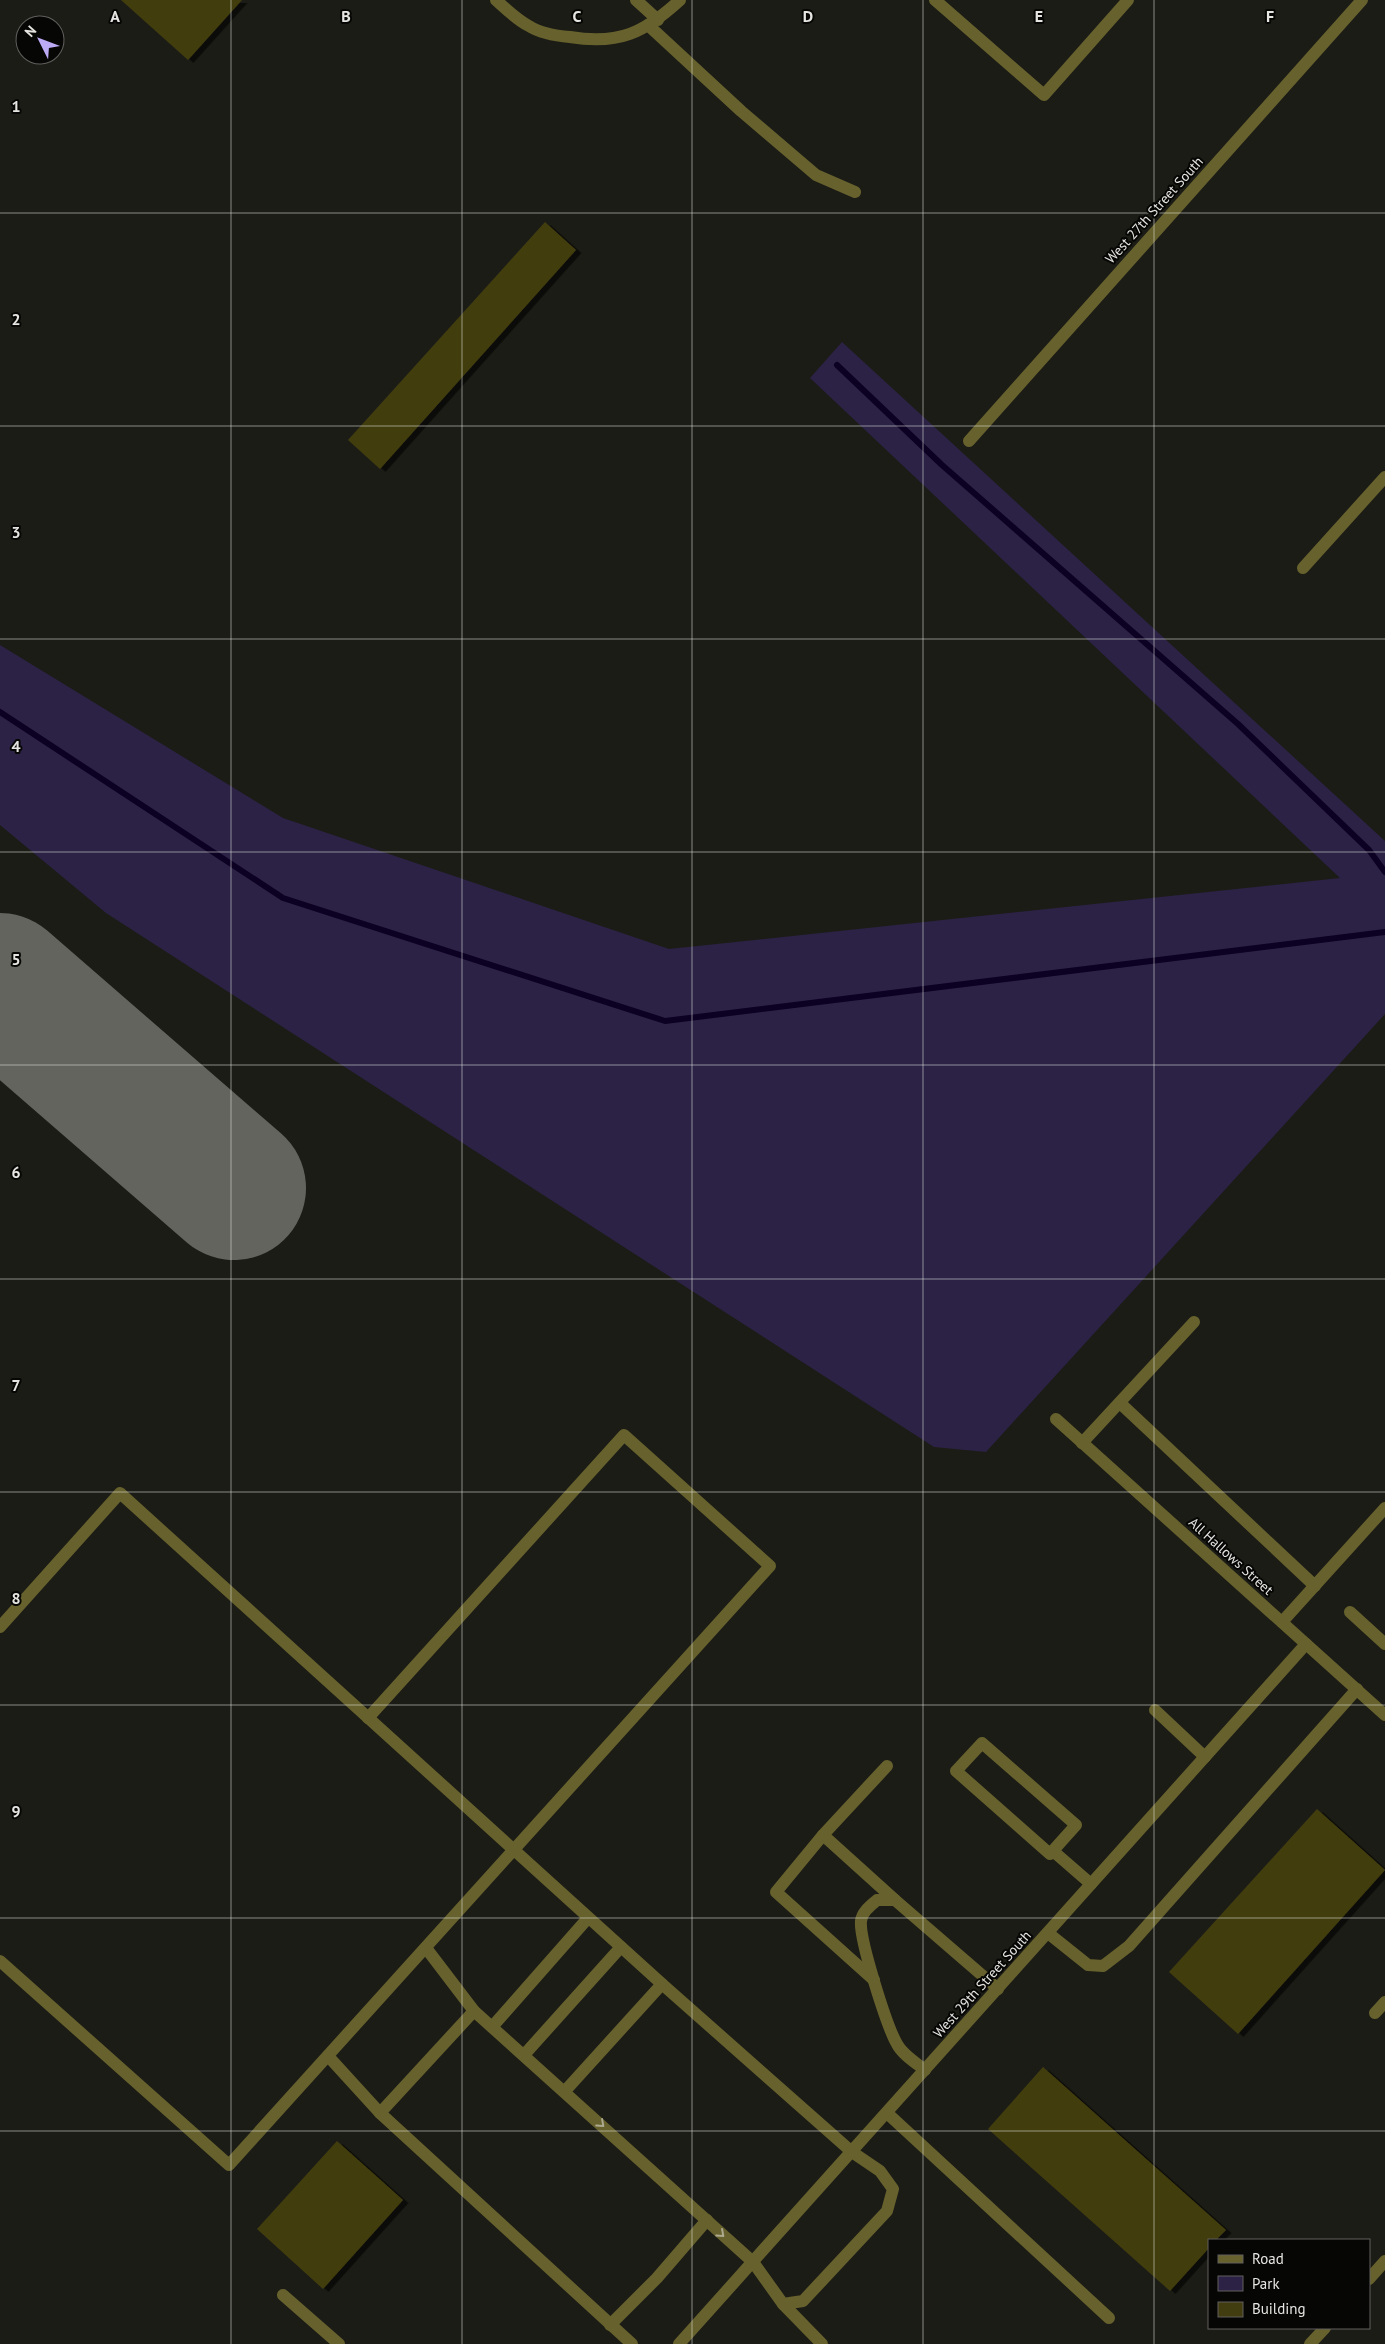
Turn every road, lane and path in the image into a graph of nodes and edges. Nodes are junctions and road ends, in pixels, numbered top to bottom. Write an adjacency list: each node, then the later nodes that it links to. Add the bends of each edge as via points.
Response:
1 (496, 0): 7 (street, via 530,27 563,36 602,41 630,34)
2 (636, 0): 7 (street)
3 (680, 0): 7 (street)
4 (935, 0): 5 (street, via 1044,95)
5 (1128, 0)
6 (1362, 0): 9 (street, West 27th Street South)
7 (653, 23): 8 (street, via 741,111 816,174)
8 (855, 192)
9 (969, 441)
10 (1385, 477): 11 (street)
11 (1303, 568)
12 (1194, 1322): 13 (street)
13 (1120, 1402): 15 (street); 17 (street)
14 (1056, 1420): 15 (street, All Hallows Street)
15 (1082, 1443): 19 (street, All Hallows Street)
16 (1385, 1508): 17 (street)
17 (1315, 1586): 19 (street)
18 (1350, 1612): 22 (street)
19 (1282, 1622): 21 (street, All Hallows Street)
20 (0, 1628): 26 (street, via 120,1493)
21 (1306, 1644): 23 (street, All Hallows Street); 27 (street, West 29th Street South)
22 (1385, 1644)
23 (1356, 1689): 25 (street, All Hallows Street); 35 (street, via 1129,1946 1103,1966 1088,1965)
24 (1155, 1710): 27 (street)
25 (1385, 1715)
26 (368, 1718): 30 (street); 30 (street, via 624,1434 770,1566)
27 (1205, 1756): 32 (street, West 29th Street South)
28 (887, 1766): 29 (street)
29 (823, 1836): 33 (street); 39 (street, via 776,1892)
30 (514, 1850): 34 (street); 37 (street)
31 (1053, 1851): 31 (street, via 1076,1825 982,1743 956,1771 1050,1854); 32 (street)
32 (1091, 1884): 35 (street, West 29th Street South)
33 (895, 1900): 39 (street, via 877,1900 865,1910 861,1921); 41 (street)
34 (588, 1918): 36 (street); 45 (street)
35 (1048, 1933): 41 (street, West 29th Street South)
36 (620, 1947): 40 (street); 46 (street)
37 (426, 1948): 43 (street); 47 (street)
38 (0, 1961): 47 (street, via 229,2165)
39 (875, 1980): 48 (street, via 897,2045)
40 (662, 1984): 49 (street); 52 (street)
41 (998, 1988): 48 (street, West 29th Street South)
42 (1385, 2002): 44 (street)
43 (474, 2012): 45 (street); 50 (street)
44 (1375, 2012)
45 (492, 2027): 46 (street)
46 (524, 2055): 49 (street)
47 (328, 2056): 50 (street)
48 (925, 2070): 51 (street, West 29th Street South)
49 (565, 2091): 53 (street, one-way to 53)
50 (380, 2113): 60 (street)
51 (887, 2113): 52 (street, West 29th Street South); 59 (street)
52 (852, 2152): 55 (street, West 29th Street South); 58 (street, via 880,2171 893,2188 886,2211 803,2301)
53 (707, 2220): 55 (street, one-way to 55); 60 (street, via 657,2278)
54 (1385, 2261): 56 (street)
55 (753, 2262): 58 (street); 64 (street, West 29th Street South)
56 (1370, 2278)
57 (283, 2295): 62 (street)
58 (783, 2304): 65 (street)
59 (1109, 2318)
60 (610, 2325): 63 (street)
61 (1323, 2329): 66 (street)
62 (339, 2344)
63 (632, 2344)
64 (679, 2344)
65 (822, 2344)
66 (1310, 2344)

